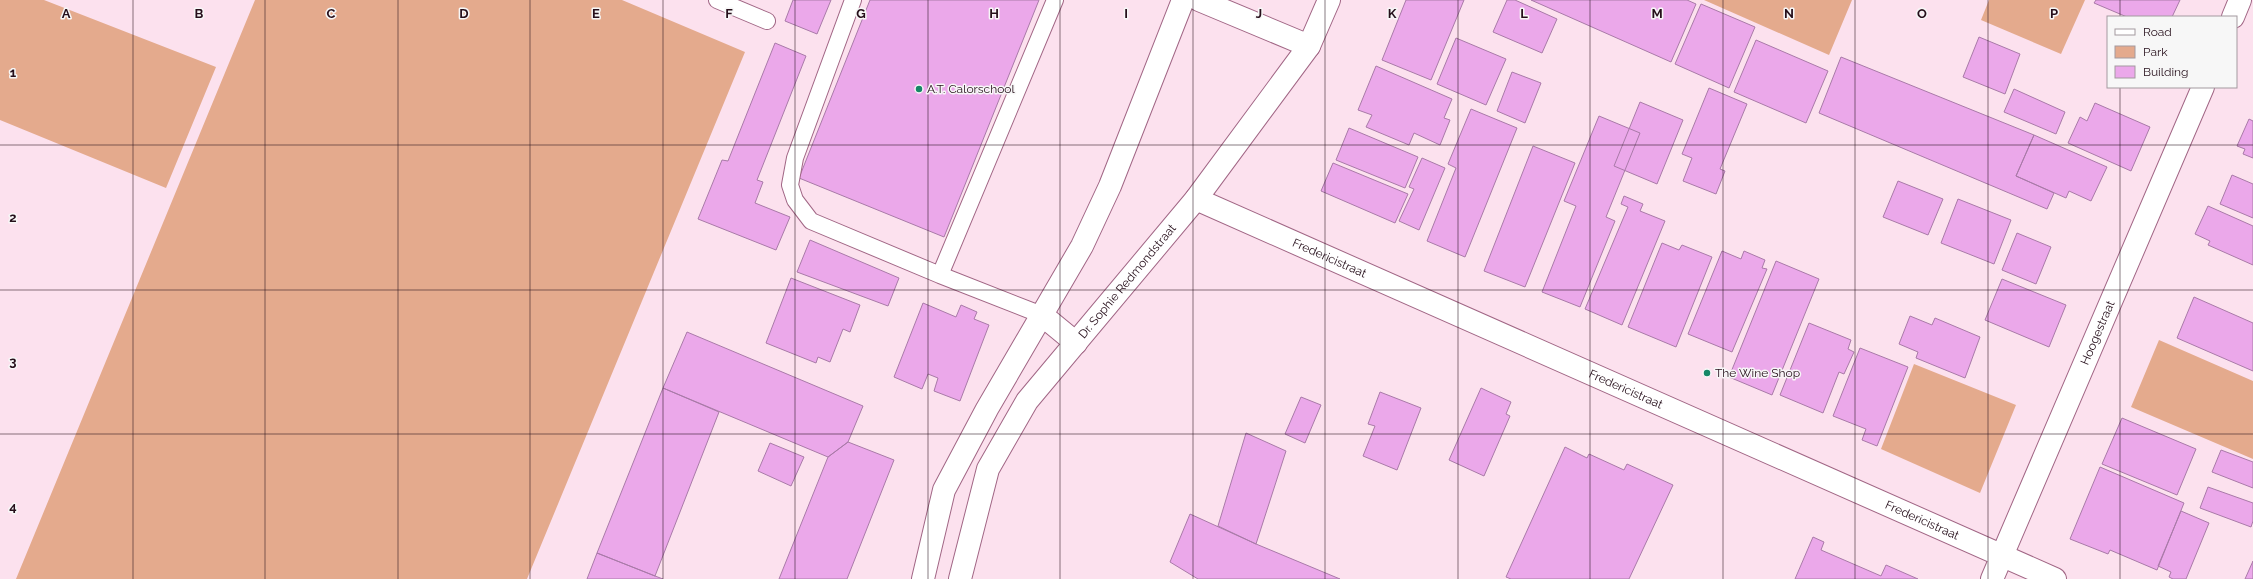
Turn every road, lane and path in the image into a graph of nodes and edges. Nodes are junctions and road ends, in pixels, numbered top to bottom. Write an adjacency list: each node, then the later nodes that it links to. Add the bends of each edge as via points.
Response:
1 (717, 0): 9 (lane)
2 (853, 0): 13 (lane, via 795,158 790,185 795,200 811,220)
3 (1055, 0): 13 (lane)
4 (1183, 0): 14 (street, via 1110,186 1082,246)
5 (1199, 0): 10 (street)
6 (1329, 0): 10 (street, Dr. Sophie Redmondstraat)
7 (2240, 0): 8 (street)
8 (2233, 16)
9 (766, 21)
10 (1309, 46): 12 (street, Dr. Sophie Redmondstraat)
11 (2203, 88): 16 (street, Hoogestraat)
12 (1196, 200): 15 (street, Dr. Sophie Redmondstraat); 16 (street, Fredericistraat)
13 (940, 275): 14 (lane)
14 (1042, 315): 15 (street); 17 (street, via 987,409 944,490)
15 (1076, 343): 18 (street, Dr. Sophie Redmondstraat, via 1027,401 988,469)
16 (2002, 555): 19 (street, Hoogestraat); 20 (street, Fredericistraat)
17 (923, 579)
18 (960, 579)
19 (1992, 579)
20 (2055, 579)

